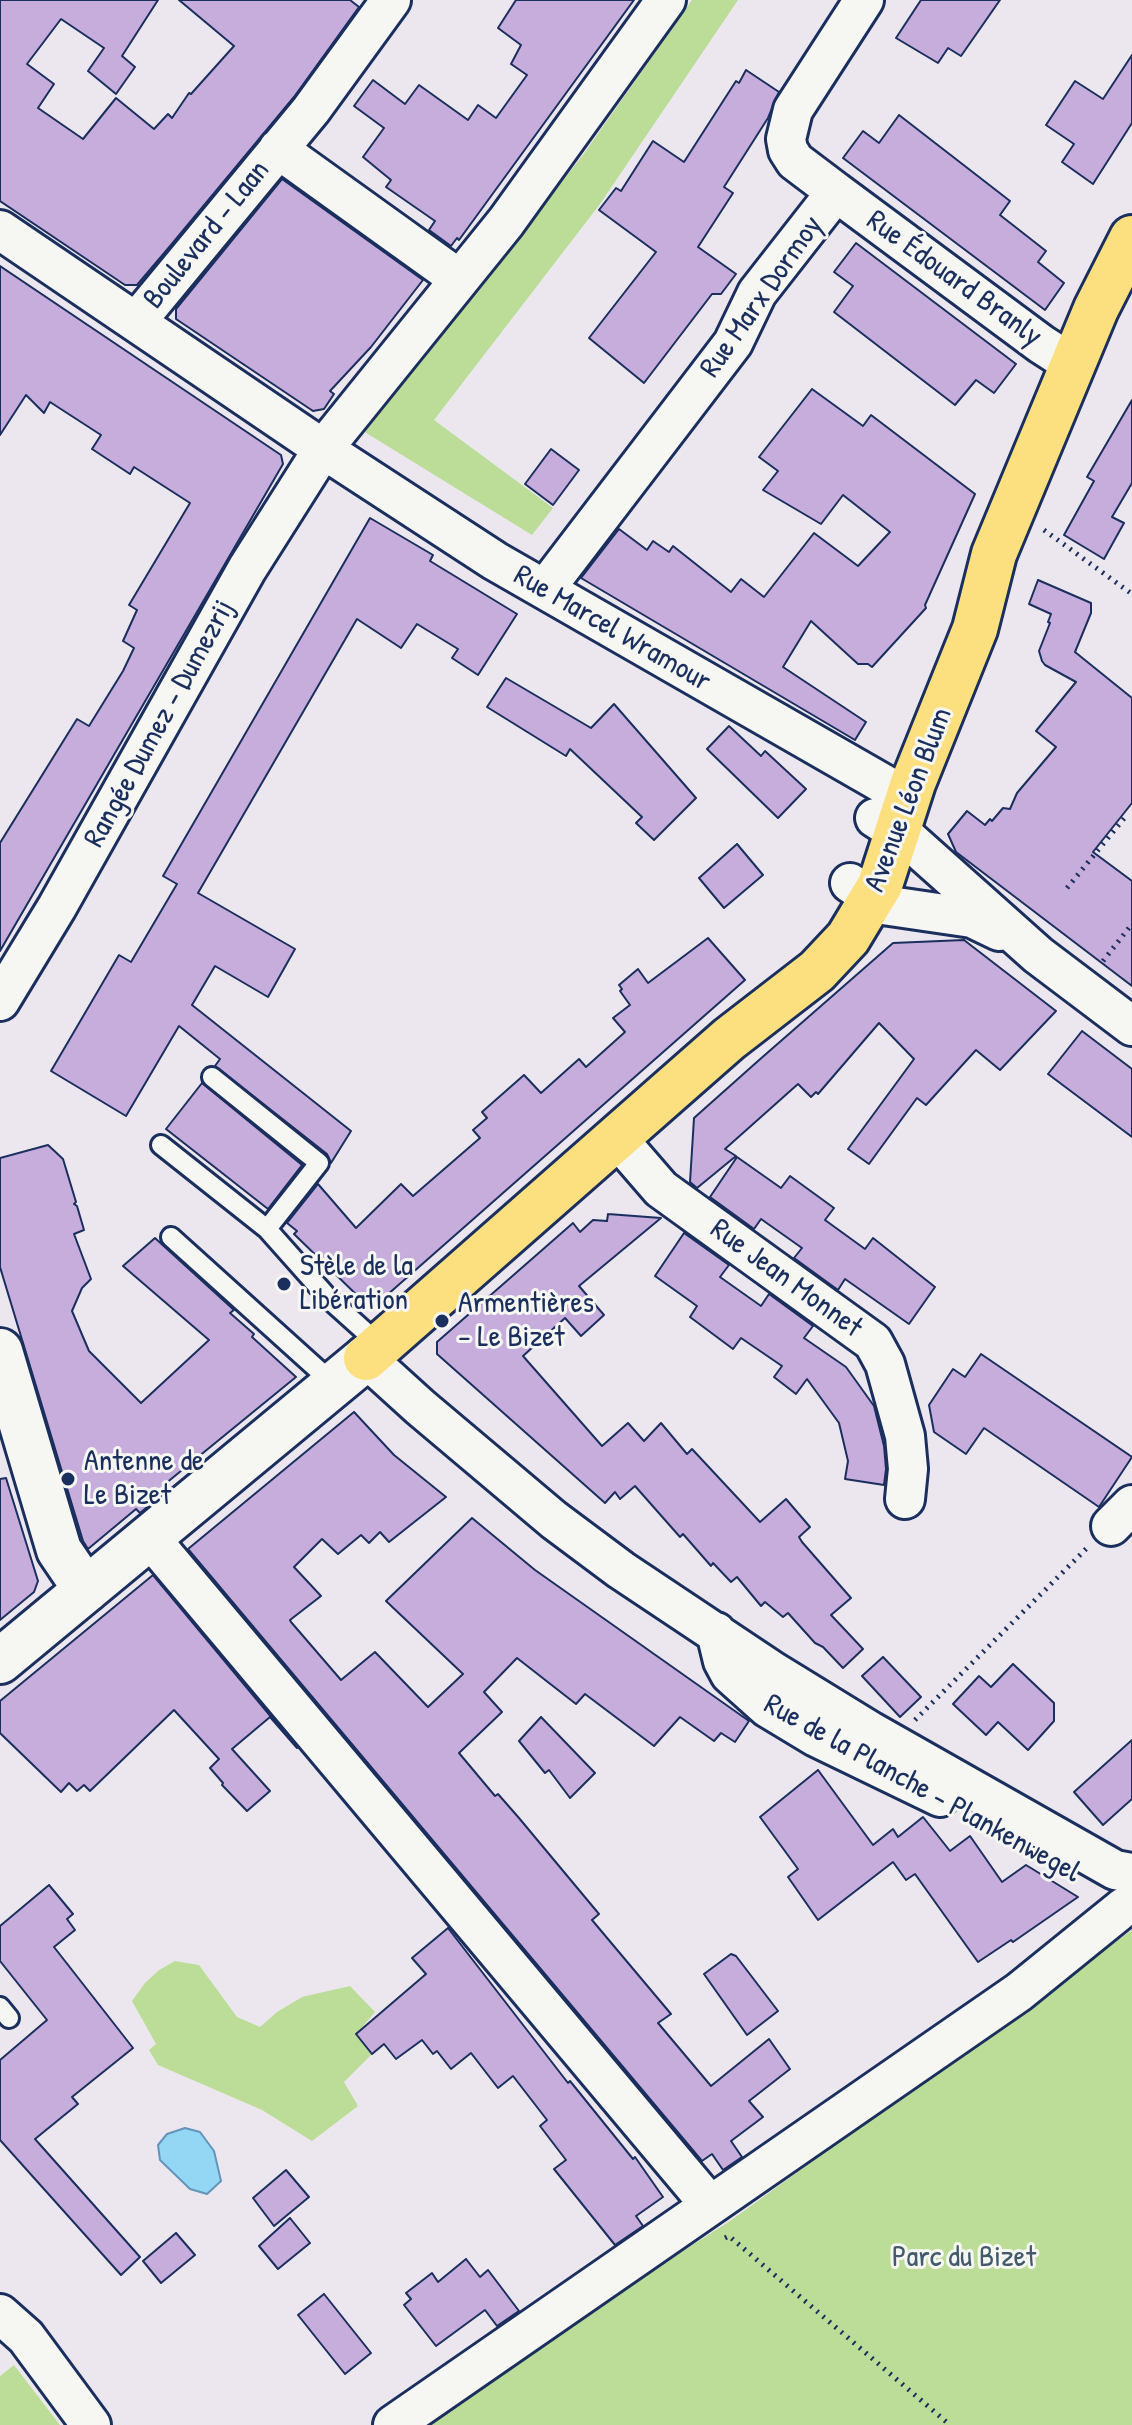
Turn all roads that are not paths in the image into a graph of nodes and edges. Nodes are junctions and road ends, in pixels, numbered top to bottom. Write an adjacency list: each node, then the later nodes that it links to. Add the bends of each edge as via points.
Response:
1 (391, 0): 4 (street, Boulevard - Laan)
2 (666, 0): 8 (street, Rangée Dumez - Dumezrij)
3 (864, 0): 5 (street, Rue Marx Dormoy, via 793,110 786,139 795,161)
4 (278, 149): 8 (street, Boulevard - Laan); 9 (street, Boulevard - Laan)
5 (836, 192): 10 (street, Rue Édouard Branly); 12 (street, Rue Marx Dormoy, via 757,293 733,343)
6 (0, 230): 9 (street, Rue Marcel Wramour)
7 (1132, 238): 10 (main road, Avenue Léon Blum)
8 (459, 279): 11 (street, Rangée Dumez - Dumezrij)
9 (136, 322): 11 (street, Rue Marcel Wramour)
10 (1072, 364): 13 (main road, Avenue Léon Blum, via 994,554 959,610)
11 (323, 449): 12 (street, Rue Marcel Wramour); 16 (street, Rangée Dumez - Dumezrij, via 247,569)
12 (545, 589): 13 (street, Rue Marcel Wramour)
13 (892, 809): 14 (main road, Avenue Léon Blum, via 887,867); 15 (street, Rue Marcel Wramour)
14 (861, 891): 15 (street, via 893,908 972,918); 19 (main road, Avenue Léon Blum, via 848,938 817,971)
15 (1023, 943): 17 (street)
16 (0, 1001)
17 (1132, 1026)
18 (212, 1077): 21 (lane, via 319,1163)
19 (616, 1137): 24 (main road, Avenue Léon Blum); 25 (street, Rue Jean Monnet, via 661,1189 873,1342 885,1364 905,1436)
20 (161, 1145): 21 (lane)
21 (267, 1229): 24 (lane, via 331,1301)
22 (171, 1237): 24 (lane)
23 (0, 1351): 27 (street, via 59,1550)
24 (360, 1362): 26 (street); 28 (street, via 570,1533)
25 (905, 1499)
26 (150, 1538): 27 (street); 31 (street)
27 (86, 1590): 29 (street)
28 (716, 1632): 30 (street, via 891,1743 1115,1870); 30 (street, Rue de la Planche - Plankenwegel, via 730,1674 768,1708)
29 (0, 1661)
30 (1129, 1897): 31 (street, via 1019,1992)
31 (719, 2220): 34 (street)
32 (0, 2314): 33 (street, via 26,2337)
33 (91, 2425)
34 (393, 2425)

